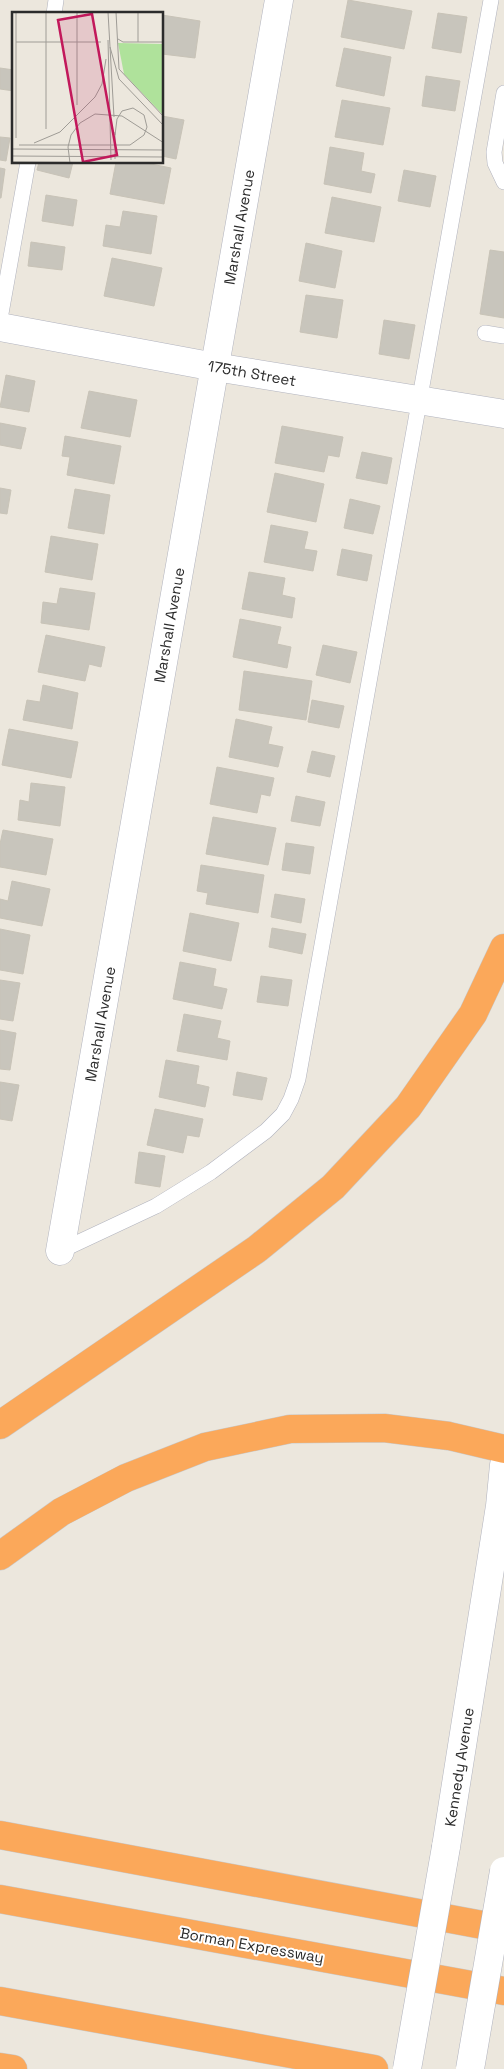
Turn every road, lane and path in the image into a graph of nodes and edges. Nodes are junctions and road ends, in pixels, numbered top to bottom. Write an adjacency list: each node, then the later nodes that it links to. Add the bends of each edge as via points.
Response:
1 (280, 0): 10 (street, Marshall Avenue)
2 (491, 0): 11 (lane)
3 (504, 93): 5 (lane, via 494,152 495,163)
4 (28, 164): 6 (lane)
5 (504, 182)
6 (0, 319)
7 (0, 327): 10 (street, 175th Street)
8 (485, 332): 9 (lane)
9 (504, 336)
10 (214, 367): 11 (street, 175th Street); 14 (street, Marshall Avenue)
11 (420, 402): 12 (street, 175th Street); 14 (lane, via 302,1059 292,1099 266,1131 211,1172 156,1206)
12 (504, 414)
13 (504, 948): 15 (highway, via 473,1014 408,1107 333,1187 257,1248)
14 (60, 1251)
15 (0, 1425)
16 (504, 1450): 18 (highway, via 449,1436 384,1428 290,1429 205,1447 126,1478 61,1512)
17 (504, 1465): 28 (street, Kennedy Avenue, bridge, via 446,1846)
18 (0, 1556)
19 (0, 1835): 22 (highway)
20 (504, 1871): 29 (street, bridge)
21 (0, 1899): 23 (highway, Borman Expressway)
22 (504, 1929)
23 (504, 1991)
24 (0, 2001): 27 (highway)
25 (0, 2067): 26 (highway)
26 (13, 2069)
27 (374, 2069)
28 (407, 2069)
29 (470, 2069)

